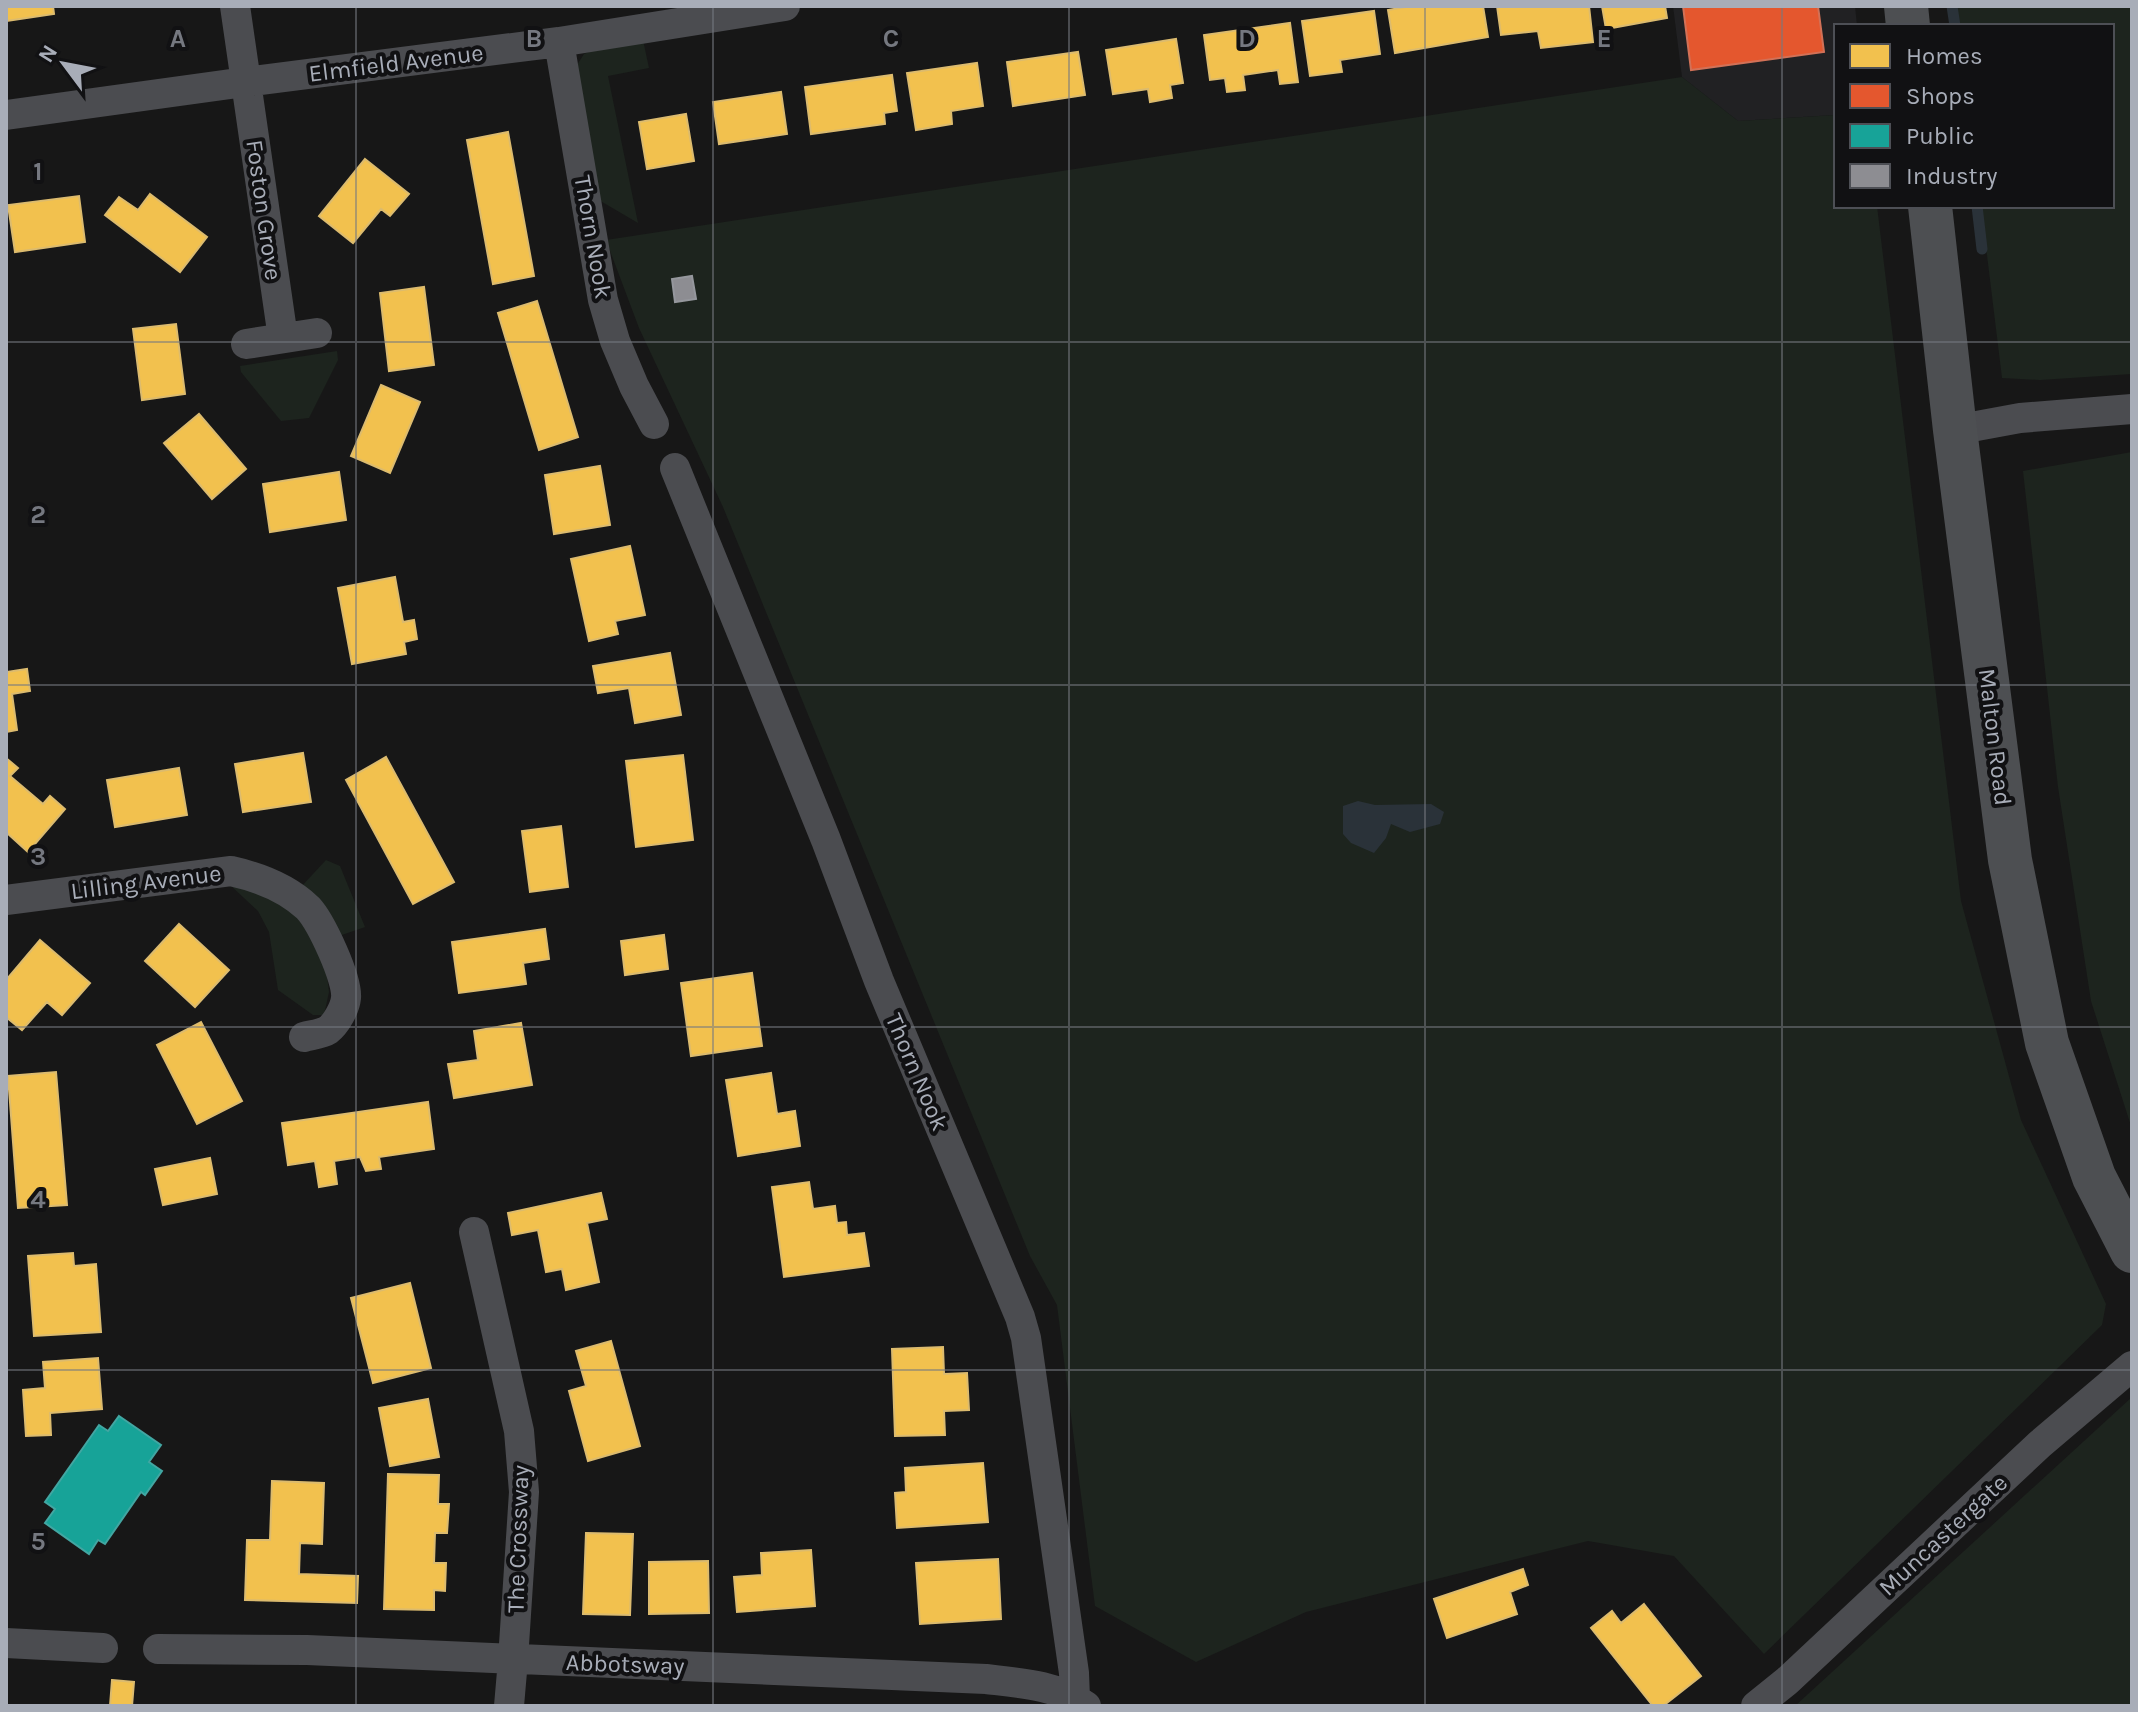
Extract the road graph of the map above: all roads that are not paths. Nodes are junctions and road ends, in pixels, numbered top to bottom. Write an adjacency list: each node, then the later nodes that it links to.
1 (235, 6): 4 (street, Foston Grove)
2 (785, 6): 3 (street, Elmfield Avenue)
3 (559, 42): 4 (street, Elmfield Avenue); 11 (street, Thorn Nook)
4 (245, 82): 5 (street, Elmfield Avenue); 8 (street, Foston Grove)
5 (6, 115)
6 (1930, 208): 12 (main road, Malton Road)
7 (317, 333): 8 (street)
8 (283, 338): 9 (street)
9 (246, 344)
10 (2132, 409): 12 (street)
11 (654, 424)
12 (1955, 430): 17 (main road, Malton Road)
13 (675, 468): 24 (street, Thorn Nook)
14 (6, 900): 15 (street, Lilling Avenue)
15 (304, 1037)
16 (474, 1232): 22 (street, The Crossway)
17 (2132, 1251)
18 (2132, 1366): 26 (street, Muncastergate)
19 (6, 1643): 20 (street)
20 (103, 1648)
21 (158, 1649): 22 (street, Abbotsway)
22 (513, 1660): 23 (street, Abbotsway); 25 (street, The Crossway)
23 (1032, 1695): 24 (street, Abbotsway)
24 (1080, 1702)
25 (509, 1706)
26 (1756, 1706)

